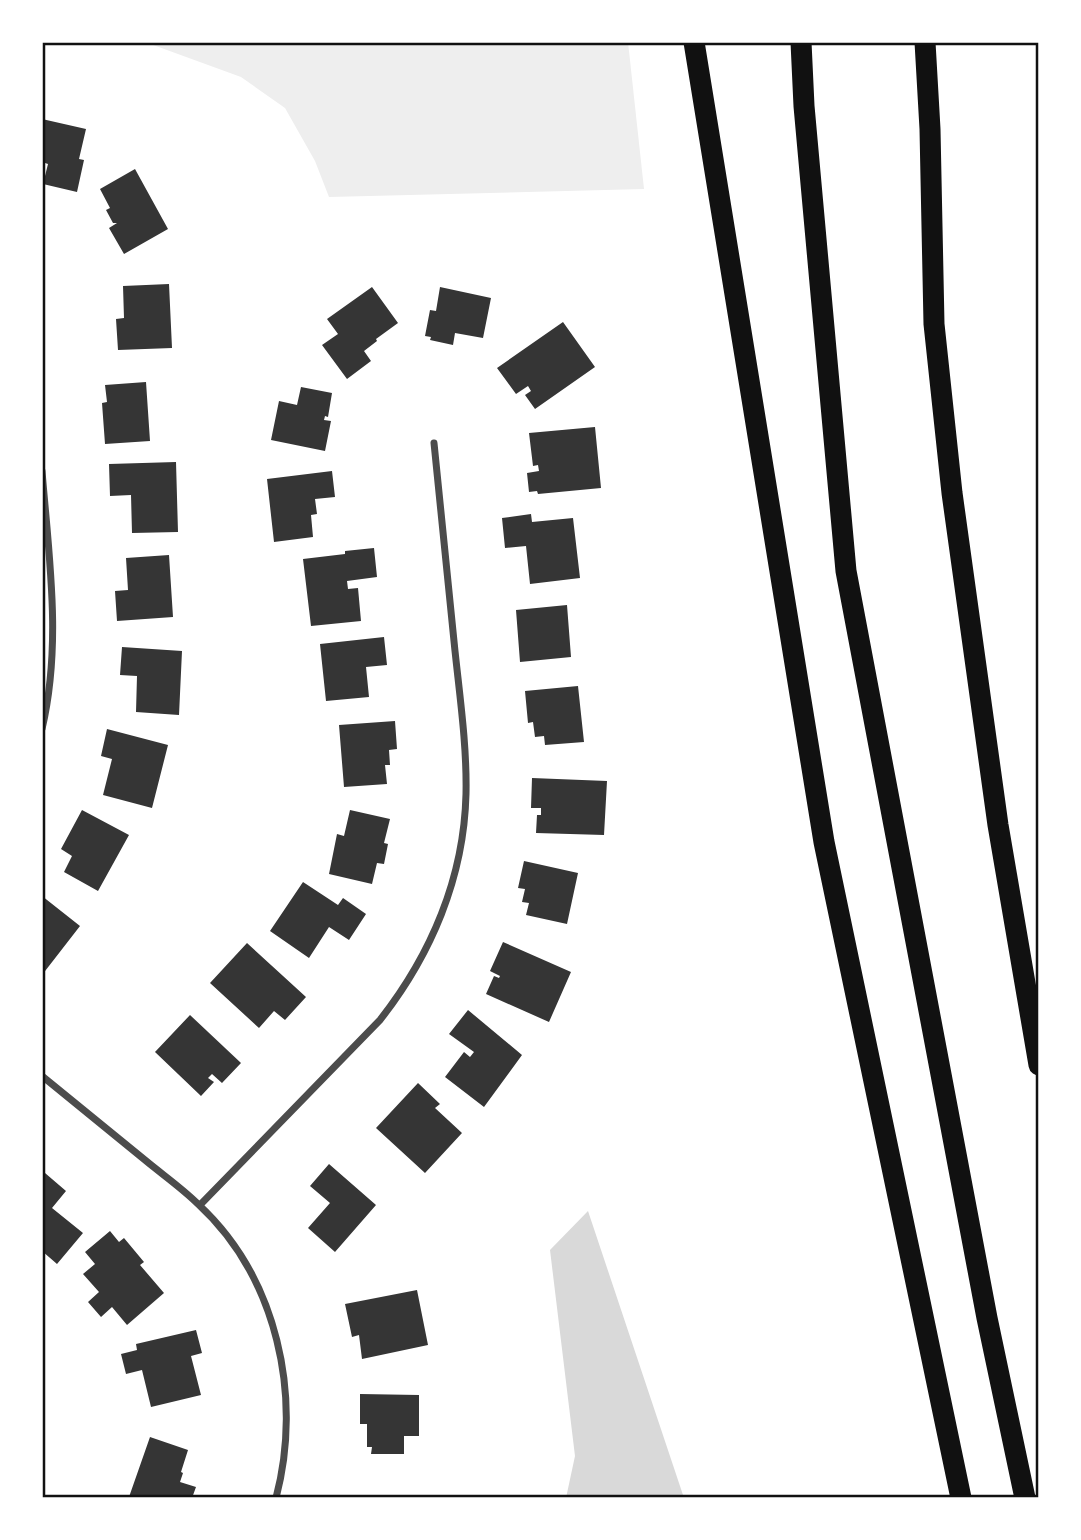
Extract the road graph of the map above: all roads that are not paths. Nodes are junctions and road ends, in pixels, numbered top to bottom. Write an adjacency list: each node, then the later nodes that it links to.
1 (694, 42): 11 (highway)
2 (801, 42): 12 (highway)
3 (925, 42): 7 (highway)
4 (433, 443): 9 (street)
5 (42, 471): 6 (street)
6 (42, 729)
7 (1039, 1065)
8 (42, 1076): 9 (street)
9 (200, 1205): 10 (street)
10 (276, 1498)
11 (961, 1498)
12 (1025, 1498)

